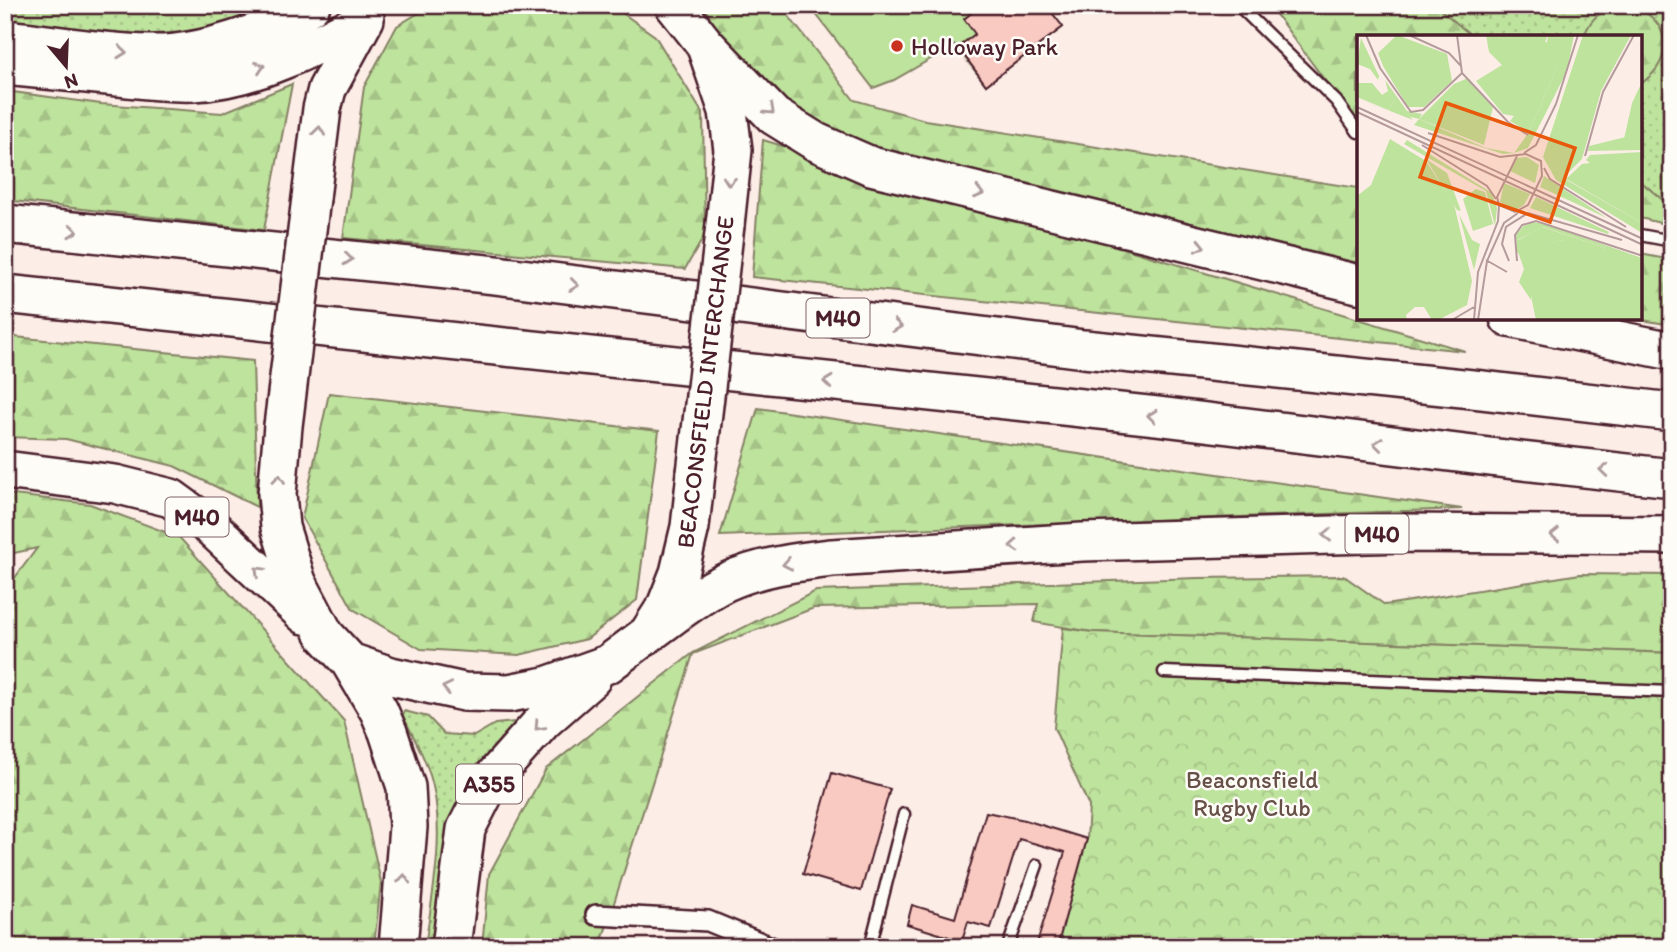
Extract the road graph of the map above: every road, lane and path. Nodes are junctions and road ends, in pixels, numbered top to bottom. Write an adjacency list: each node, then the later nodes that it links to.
1 (311, 5): 5 (highway, one-way to 1)
2 (674, 5): 6 (highway, BEACONSFIELD INTERCHANGE)
3 (1238, 5): 8 (lane)
4 (374, 12): 7 (highway, one-way to 4); 21 (highway, BEACONSFIELD INTERCHANGE, one-way to 4, bridge)
5 (5, 39)
6 (705, 44): 12 (highway, one-way to 12); 20 (highway, BEACONSFIELD INTERCHANGE, one-way to 20, bridge)
7 (5, 66)
8 (1357, 129)
9 (5, 224): 16 (highway, M40, one-way to 16)
10 (1642, 234): 11 (lane)
11 (1672, 241)
12 (1357, 284)
13 (5, 294): 18 (highway, one-way to 13)
14 (1519, 320): 15 (highway)
15 (1672, 351)
16 (1672, 412)
17 (5, 470): 21 (highway, M40, one-way to 17)
18 (1672, 478)
19 (1672, 536): 20 (highway, M40, one-way to 20)
20 (648, 634): 23 (highway, BEACONSFIELD INTERCHANGE)
21 (326, 635): 22 (highway, BEACONSFIELD INTERCHANGE)
22 (350, 662): 23 (highway, BEACONSFIELD INTERCHANGE, one-way to 22); 29 (highway, one-way to 22)
23 (608, 664): 30 (highway, A355, one-way to 30)
24 (1164, 672): 25 (lane)
25 (1672, 692)
26 (904, 814): 32 (lane)
27 (1037, 865): 33 (lane)
28 (596, 915): 31 (street)
29 (398, 947)
30 (451, 947)
31 (771, 947)
32 (870, 947)
33 (1008, 947)

